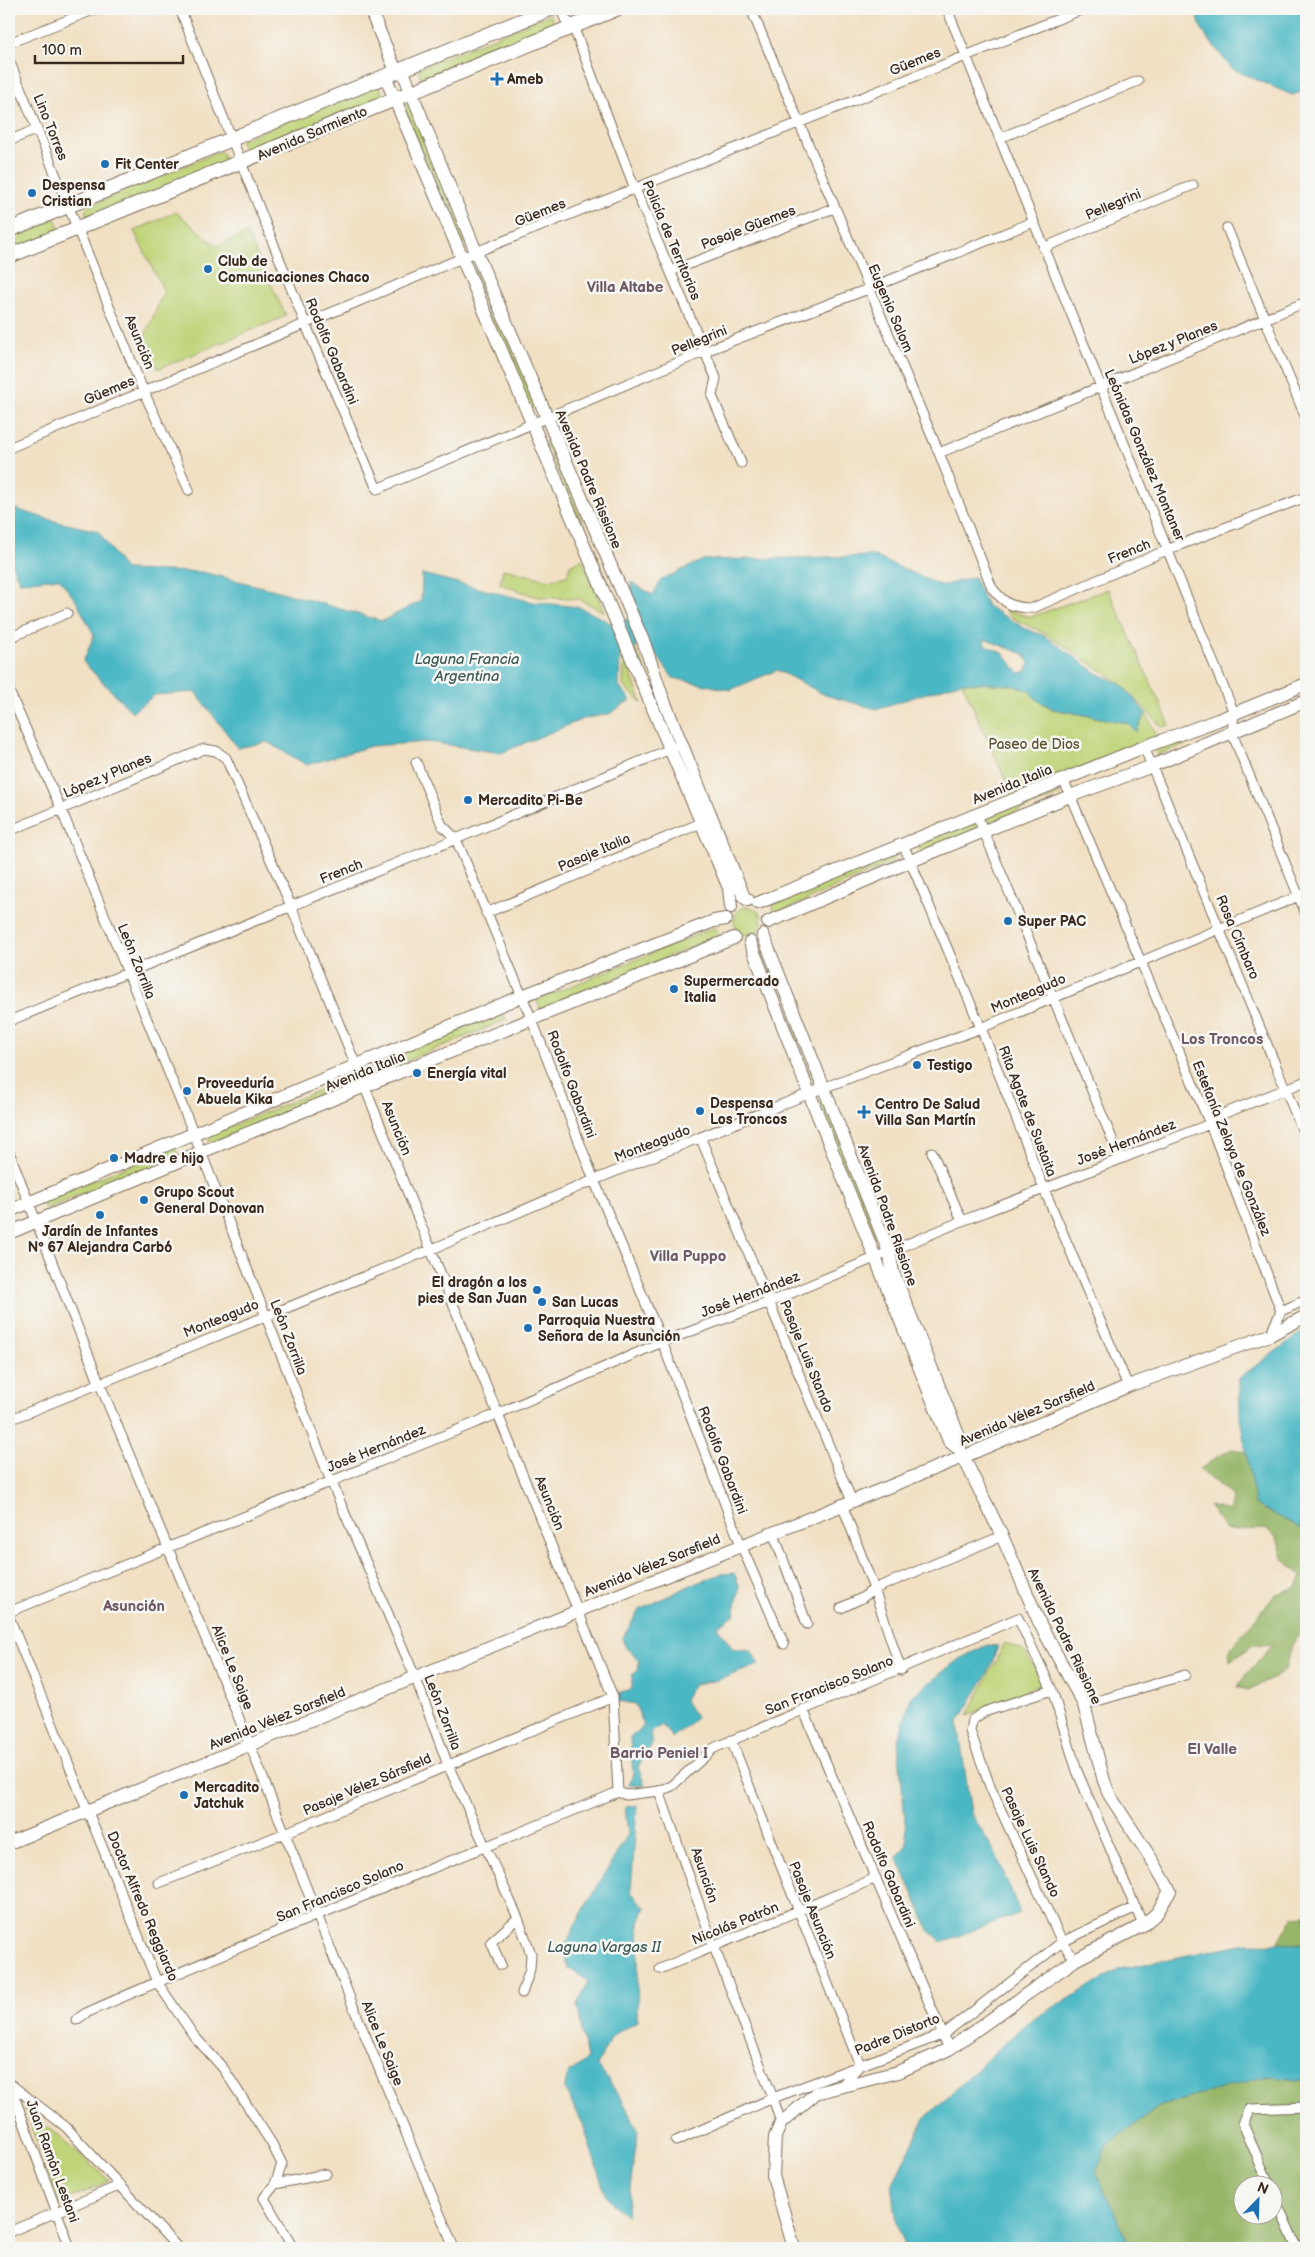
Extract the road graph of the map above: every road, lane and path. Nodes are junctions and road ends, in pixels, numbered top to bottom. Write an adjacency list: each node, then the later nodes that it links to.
1 (96, 9): 11 (street)
2 (180, 9): 20 (street, Rodolfo Gabardini)
3 (370, 9): 14 (main road)
4 (550, 9): 14 (main road, Avenida Sarmiento)
5 (561, 9): 10 (street, Policía de Territorios)
6 (616, 9): 10 (main road, Avenida Sarmiento)
7 (751, 9): 18 (street, Eugenio Salom)
8 (947, 9): 12 (street, Leónidas González Montaner)
9 (1083, 9): 12 (street, Güemes)
10 (573, 26): 16 (main road, Avenida Sarmiento); 25 (street, Policía de Territorios)
11 (9, 43)
12 (966, 55): 18 (street, Güemes); 21 (street, Leónidas González Montaner)
13 (9, 60): 19 (street, Lino Torres)
14 (394, 72): 16 (main road, Avenida Padre Rissione); 17 (main road); 20 (main road, Avenida Sarmiento)
15 (1138, 81): 21 (street)
16 (412, 92): 17 (main road, Avenida Sarmiento); 33 (main road, Avenida Padre Rissione)
17 (396, 98): 23 (main road, Avenida Sarmiento); 35 (main road)
18 (799, 123): 25 (street, Güemes); 27 (street, Eugenio Salom)
19 (37, 129): 22 (street); 26 (street, Lino Torres)
20 (232, 138): 23 (street, Rodolfo Gabardini); 26 (main road, Avenida Sarmiento)
21 (1000, 138): 28 (street, Leónidas González Montaner)
22 (9, 141)
23 (242, 162): 29 (main road, Avenida Sarmiento); 40 (street, Rodolfo Gabardini)
24 (1193, 185): 32 (street, Pellegrini)
25 (635, 189): 33 (street, Güemes); 36 (street, Policía de Territorios)
26 (68, 205): 29 (street, Asunción); 31 (main road, Avenida Sarmiento)
27 (834, 208): 36 (street, Pasaje Güemes); 37 (street, Eugenio Salom)
28 (1033, 222): 32 (street, Leónidas González Montaner); 37 (street, Pellegrini)
29 (76, 228): 34 (main road, Avenida Sarmiento); 43 (street, Asunción)
30 (1227, 228): 39 (street)
31 (9, 230)
32 (1043, 248): 42 (street, Leónidas González Montaner)
33 (476, 252): 35 (street, Güemes); 44 (main road, Avenida Padre Rissione)
34 (9, 256)
35 (462, 259): 40 (street, Güemes); 46 (main road)
36 (671, 272): 41 (street, Policía de Territorios)
37 (868, 289): 41 (street, Pellegrini); 48 (street, Eugenio Salom)
38 (1306, 302): 39 (street, López y Planes)
39 (1264, 319): 42 (street, López y Planes); 45 (street)
40 (305, 323): 43 (street, Güemes); 50 (street, Rodolfo Gabardini)
41 (704, 352): 44 (street, Pellegrini); 49 (street, Policía de Territorios)
42 (1101, 387): 48 (street, López y Planes); 53 (street, Leónidas González Montaner)
43 (144, 390): 47 (street, Güemes); 51 (street, Asunción)
44 (547, 418): 46 (street, Pellegrini); 62 (main road, Avenida Padre Rissione)
45 (1306, 418)
46 (532, 424): 50 (street, Pellegrini); 64 (main road)
47 (9, 448)
48 (938, 454): 54 (street, Eugenio Salom)
49 (741, 463)
50 (377, 489)
51 (189, 490)
52 (1306, 497): 53 (street, French)
53 (1169, 549): 54 (street, French); 60 (street, Leónidas González Montaner)
54 (1018, 608)
55 (67, 613): 56 (street)
56 (9, 638)
57 (1305, 689): 60 (main road, Avenida Italia)
58 (9, 691): 70 (street, León Zorrilla)
59 (1306, 702): 61 (main road)
60 (1234, 712): 61 (street, Leónidas González Montaner); 63 (main road, Avenida Italia)
61 (1232, 733): 67 (main road); 79 (street, Leónidas González Montaner)
62 (682, 744): 64 (street, French); 72 (main road, Avenida Padre Rissione)
63 (1144, 747): 67 (street, Rosa Címbaro); 68 (main road, Avenida Italia)
64 (669, 750): 73 (main road); 76 (street, French)
65 (216, 751): 70 (street, López y Planes); 81 (street, Asunción)
66 (416, 762): 76 (street, Rodolfo Gabardini)
67 (1151, 767): 69 (main road); 87 (street, Rosa Címbaro)
68 (1063, 780): 69 (street, Estefanía Zelaya de González); 71 (main road, Avenida Italia)
69 (1070, 796): 75 (main road); 91 (street, Estefanía Zelaya de González)
70 (61, 809): 74 (street, López y Planes); 92 (street, León Zorrilla)
71 (977, 814): 75 (street); 77 (main road, Avenida Italia)
72 (713, 818): 73 (street, Pasaje Italia); 80 (main road, Avenida Padre Rissione)
73 (701, 823): 82 (main road); 83 (street, Pasaje Italia)
74 (9, 831)
75 (984, 831): 78 (main road); 94 (street)
76 (456, 839): 81 (street, French); 83 (street, Rodolfo Gabardini)
77 (903, 844): 78 (street, Rita Agote de Sustaita); 80 (main road, Avenida Italia)
78 (910, 861): 86 (main road); 97 (street, Rita Agote de Sustaita)
79 (1303, 895): 84 (street, Leónidas González Montaner); 87 (street, Monteagudo)
80 (753, 902): 82 (main road); 86 (main road)
81 (291, 906): 92 (street, French); 98 (street, Asunción)
82 (731, 907): 85 (main road)
83 (486, 913): 93 (street, Rodolfo Gabardini)
84 (1306, 914)
85 (726, 919): 89 (main road); 93 (main road, Avenida Italia)
86 (768, 922): 88 (main road)
87 (1220, 929): 91 (street, Monteagudo); 102 (street, Rosa Címbaro)
88 (763, 935): 90 (main road); 101 (main road, Avenida Padre Rissione)
89 (734, 938): 90 (main road); 95 (main road, Avenida Italia)
90 (750, 942): 103 (main road, Avenida Padre Rissione)
91 (1139, 961): 94 (street, Monteagudo); 104 (street, Estefanía Zelaya de González)
92 (127, 973): 96 (street, French); 105 (street, León Zorrilla)
93 (522, 996): 95 (street, Rodolfo Gabardini); 98 (main road, Avenida Italia)
94 (1052, 997): 97 (street, Monteagudo); 111 (street)
95 (532, 1020): 100 (main road, Avenida Italia); 112 (street, Rodolfo Gabardini)
96 (9, 1021)
97 (981, 1028): 101 (street, Monteagudo); 113 (street, Rita Agote de Sustaita)
98 (355, 1066): 100 (street, Asunción); 105 (main road, Avenida Italia)
99 (1306, 1081): 102 (street, José Hernández)
100 (364, 1087): 109 (main road, Avenida Italia); 119 (street, Asunción)
101 (823, 1088): 103 (street, Monteagudo); 120 (main road, Avenida Padre Rissione)
102 (1286, 1088): 104 (street, José Hernández); 107 (street, Rosa Címbaro)
103 (809, 1094): 106 (street, Monteagudo); 121 (main road, Avenida Padre Rissione)
104 (1210, 1124): 111 (street, José Hernández); 124 (street, Estefanía Zelaya de González)
105 (193, 1132): 109 (street, León Zorrilla); 114 (main road, Avenida Italia)
106 (701, 1139): 112 (street, Monteagudo); 123 (street, Pasaje Luis Stando)
107 (1306, 1139)
108 (9, 1152): 114 (street, Alice Le Saige)
109 (201, 1152): 117 (main road, Avenida Italia); 125 (street, León Zorrilla)
110 (932, 1152): 116 (street)
111 (1120, 1158): 113 (street, José Hernández)
112 (594, 1180): 119 (street, Monteagudo); 128 (street, Rodolfo Gabardini)
113 (1044, 1189): 116 (street, José Hernández); 130 (street, Rita Agote de Sustaita)
114 (29, 1203): 115 (main road, Avenida Italia); 117 (street, Alice Le Saige)
115 (9, 1211)
116 (962, 1221): 120 (street, José Hernández)
117 (36, 1222): 118 (main road, Avenida Italia); 129 (street, Alice Le Saige)
118 (9, 1233)
119 (430, 1250): 125 (street, Monteagudo); 131 (street, Asunción)
120 (889, 1252): 121 (street, José Hernández); 133 (main road, Avenida Padre Rissione)
121 (875, 1258): 123 (street, José Hernández); 133 (main road, Avenida Padre Rissione)
122 (1306, 1300): 124 (street)
123 (770, 1302): 128 (street, José Hernández); 135 (street, Pasaje Luis Stando)
124 (1281, 1310): 127 (street)
125 (266, 1315): 129 (street, Monteagudo); 134 (street, León Zorrilla)
126 (1306, 1316): 127 (main road, Avenida Vélez Sarsfield)
127 (1270, 1335): 130 (main road, Avenida Vélez Sarsfield)
128 (662, 1342): 131 (street, José Hernández); 138 (street, Rodolfo Gabardini)
129 (99, 1382): 132 (street, Monteagudo); 139 (street, Alice Le Saige)
130 (1128, 1386): 133 (main road, Avenida Vélez Sarsfield)
131 (497, 1414): 134 (street, José Hernández); 142 (street, Asunción)
132 (9, 1420)
133 (961, 1454): 135 (main road, Avenida Vélez Sarsfield); 137 (main road, Avenida Padre Rissione)
134 (331, 1481): 139 (street, José Hernández); 151 (street, León Zorrilla)
135 (847, 1503): 136 (main road, Avenida Vélez Sarsfield); 140 (street, Pasaje Luis Stando)
136 (773, 1532): 138 (main road, Avenida Vélez Sarsfield); 145 (street)
137 (1002, 1536): 140 (street); 146 (main road, Avenida Padre Rissione)
138 (740, 1545): 142 (main road, Avenida Vélez Sarsfield); 148 (street, Rodolfo Gabardini)
139 (168, 1547): 143 (street, José Hernández); 157 (street, Alice Le Saige)
140 (874, 1589): 141 (street); 149 (street, Pasaje Luis Stando)
141 (841, 1608)
142 (578, 1610): 151 (main road, Avenida Vélez Sarsfield); 153 (street, Asunción)
143 (9, 1612)
144 (9, 1617): 161 (street, Doctor Alfredo Reggiardo)
145 (808, 1624)
146 (1040, 1624): 147 (street); 154 (main road, Avenida Padre Rissione)
147 (1024, 1631): 149 (street, San Francisco Solano); 152 (street)
148 (784, 1644)
149 (901, 1670): 155 (street, San Francisco Solano)
150 (1185, 1675): 154 (street)
151 (416, 1679): 157 (main road, Avenida Vélez Sarsfield); 158 (street, León Zorrilla)
152 (1052, 1690): 167 (street); 172 (street, Pasaje Luis Stando)
153 (613, 1697): 158 (street, Pasaje Vélez Sársfield); 160 (street, Asunción)
154 (1084, 1705): 171 (main road, Avenida Padre Rissione)
155 (803, 1709): 156 (street, San Francisco Solano); 165 (street, Rodolfo Gabardini)
156 (731, 1740): 159 (street, San Francisco Solano); 168 (street, Pasaje Asunción)
157 (250, 1745): 161 (main road, Avenida Vélez Sarsfield); 162 (street, Alice Le Saige)
158 (448, 1765): 162 (street, Pasaje Vélez Sársfield); 164 (street, León Zorrilla)
159 (659, 1791): 160 (street); 173 (street, Asunción)
160 (618, 1792): 164 (street, San Francisco Solano)
161 (88, 1811): 163 (main road, Avenida Vélez Sarsfield); 177 (street, Doctor Alfredo Reggiardo)
162 (285, 1833): 166 (street, Pasaje Vélez Sársfield); 169 (street, Alice Le Saige)
163 (9, 1843)
164 (485, 1847): 169 (street, San Francisco Solano); 170 (street, León Zorrilla)
165 (876, 1878): 168 (street, Nicolás Patrón); 180 (street, Rodolfo Gabardini)
166 (159, 1883)
167 (1136, 1907): 171 (street); 172 (street, Padre Distorto)
168 (798, 1912): 173 (street, Nicolás Patrón); 182 (street, Pasaje Asunción)
169 (318, 1916): 177 (street, San Francisco Solano); 199 (street, Alice Le Saige)
170 (518, 1918): 175 (street); 178 (street, León Zorrilla)
171 (1143, 1925): 174 (main road)
172 (1062, 1942): 174 (street, Pasaje Luis Stando); 180 (street, Padre Distorto)
173 (714, 1947): 176 (street, Nicolás Patrón); 185 (street, Asunción)
174 (1075, 1960): 181 (main road)
175 (501, 1965)
176 (660, 1969)
177 (157, 1982): 179 (street, San Francisco Solano); 191 (street, Doctor Alfredo Reggiardo)
178 (522, 1993)
179 (76, 2020)
180 (944, 2034): 181 (street, Rodolfo Gabardini); 182 (street, Padre Distorto)
181 (949, 2049): 184 (main road)
182 (860, 2065): 184 (street); 185 (street, Padre Distorto)
183 (9, 2084): 192 (street); 193 (street, Juan Ramón Lestani)
184 (842, 2085): 187 (main road)
185 (773, 2098): 187 (street, Asunción); 188 (street, Padre Distorto)
186 (1306, 2107): 190 (street)
187 (781, 2123): 200 (main road)
188 (676, 2141)
189 (326, 2174): 191 (street)
190 (1265, 2174)
191 (275, 2184): 198 (street, Doctor Alfredo Reggiardo)
192 (121, 2185): 193 (street); 197 (street)
193 (56, 2212): 195 (street); 196 (street, Juan Ramón Lestani)
194 (1282, 2214): 201 (street)
195 (9, 2232)
196 (70, 2248)
197 (178, 2248)
198 (293, 2248)
199 (454, 2248)
200 (794, 2248)
201 (1297, 2248)

